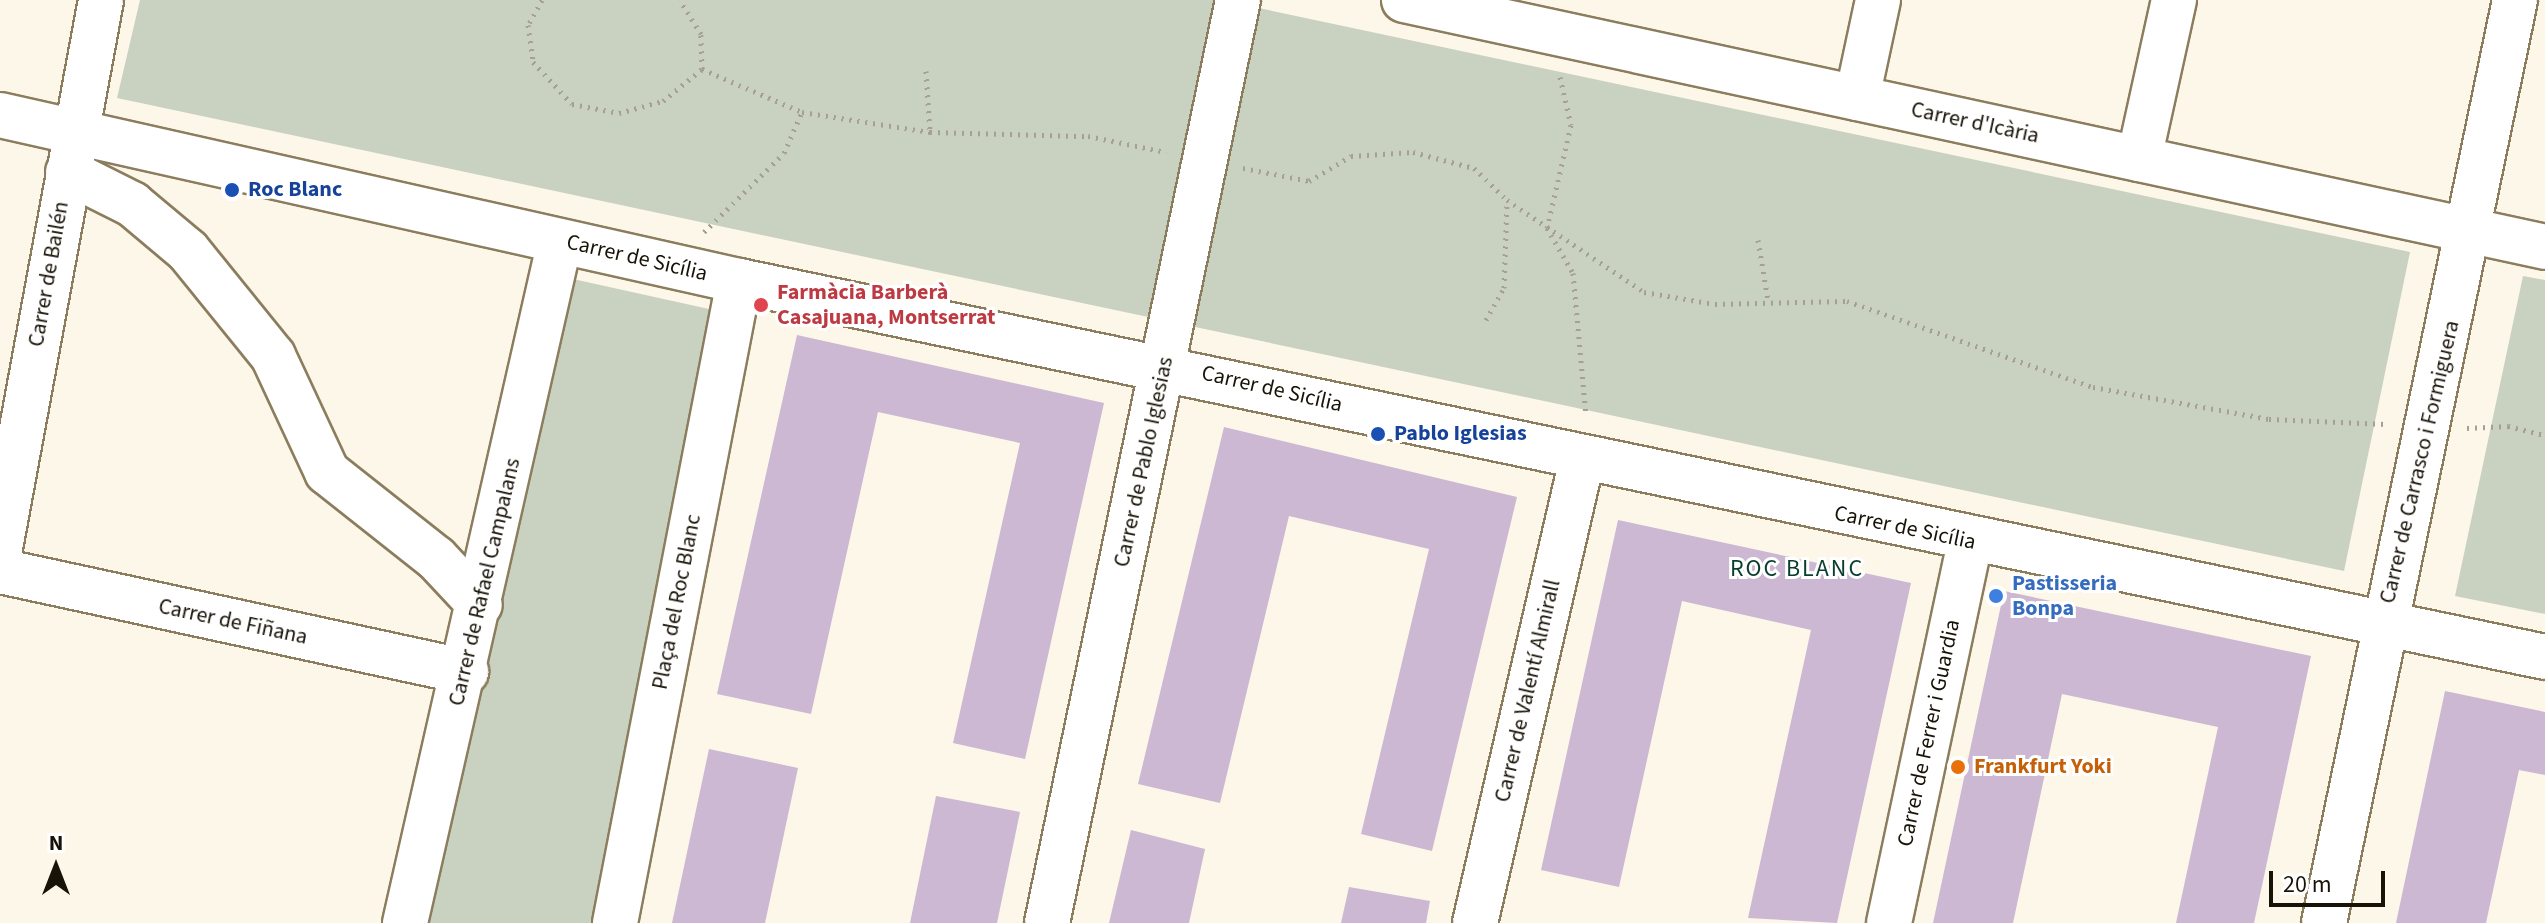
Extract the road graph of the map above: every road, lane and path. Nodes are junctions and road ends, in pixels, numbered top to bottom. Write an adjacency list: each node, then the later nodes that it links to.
1 (101, 0): 16 (street, Carrer de Bailén)
2 (542, 0): 10 (path)
3 (680, 0): 10 (path)
4 (1238, 0): 18 (street, Carrer de Pablo Iglesias)
5 (1404, 0): 9 (street, Carrer d'Icària)
6 (1878, 0): 12 (street)
7 (2174, 0): 17 (street)
8 (2515, 0): 21 (street, Carrer de Carrasco i Formiguera)
9 (1568, 16): 12 (street, Carrer d'Icària); 20 (path)
10 (702, 69): 13 (path)
11 (926, 71): 15 (path)
12 (1857, 98): 17 (street, Carrer d'Icària)
13 (802, 112): 15 (path); 25 (path)
14 (0, 115): 16 (street, Carrer de Sicília)
15 (930, 132): 18 (path)
16 (70, 152): 23 (street, Carrer de Sicília); 34 (street, Carrer de Bailén); 36 (street)
17 (2139, 159): 21 (street, Carrer d'Icària)
18 (1207, 161): 19 (path); 29 (street, Carrer de Pablo Iglesias)
19 (1507, 200): 20 (path); 28 (path)
20 (1547, 228): 27 (path); 32 (path)
21 (2471, 232): 24 (street, Carrer d'Icària); 30 (street, Carrer de Carrasco i Formiguera)
22 (1758, 240): 27 (path)
23 (560, 241): 25 (street, Carrer de Sicília); 36 (street, Carrer de Rafael Campalans)
24 (2545, 247)
25 (690, 270): 26 (street, Carrer de Sicília)
26 (739, 281): 29 (street, Carrer de Sicília); 41 (street, Plaça del Roc Blanc)
27 (1768, 300): 30 (path)
28 (1486, 320)
29 (1165, 365): 32 (street, Carrer de Sicília); 42 (street, Carrer de Pablo Iglesias)
30 (2428, 430): 31 (path); 37 (street, Carrer de Carrasco i Formiguera)
31 (2545, 435)
32 (1582, 460): 33 (street, Carrer de Sicília); 43 (street, Carrer de Valentí Almirall)
33 (1970, 542): 37 (street, Carrer de Sicília); 44 (street, Carrer de Ferrer i Guardia)
34 (0, 548)
35 (0, 571): 39 (street, Carrer de Fiñana)
36 (480, 605): 39 (street, Carrer de Rafael Campalans)
37 (2385, 623): 38 (street, Carrer de Sicília); 45 (street, Carrer de Carrasco i Formiguera)
38 (2545, 657)
39 (466, 672): 40 (street, Carrer de Rafael Campalans)
40 (405, 923)
41 (615, 923)
42 (1047, 923)
43 (1475, 923)
44 (1889, 923)
45 (2324, 923)

